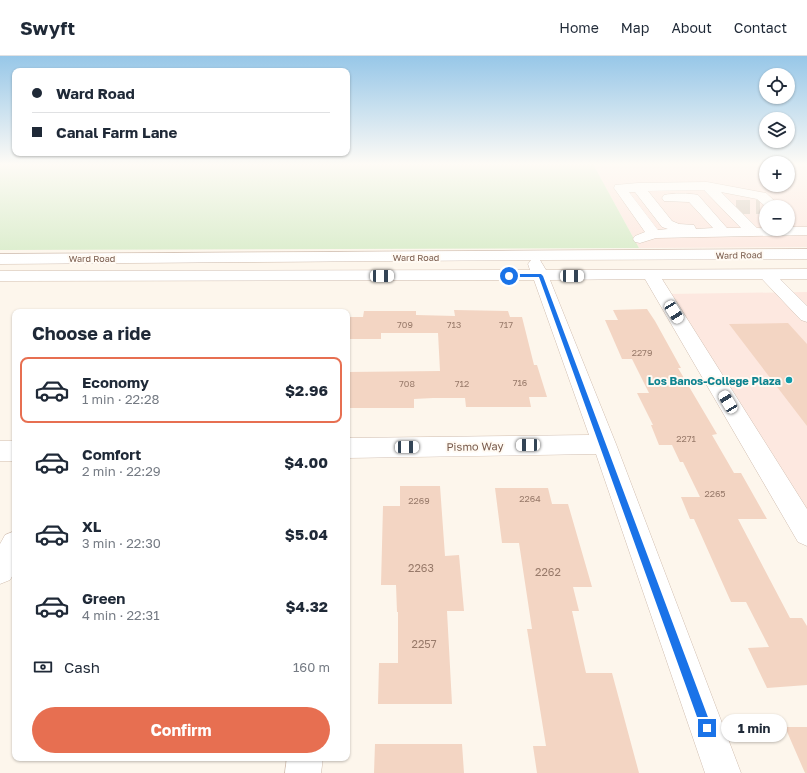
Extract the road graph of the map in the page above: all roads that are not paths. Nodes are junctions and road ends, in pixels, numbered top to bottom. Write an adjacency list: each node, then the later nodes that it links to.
1 (627, 197): 7 (street)
2 (720, 197): 4 (street)
3 (648, 199): 5 (street); 5 (street)
4 (742, 218): 5 (street); 6 (street); 7 (street)
5 (720, 228)
6 (797, 228): 8 (street)
7 (654, 234): 11 (street)
8 (807, 248)
9 (807, 254): 11 (street, Ward Road)
10 (0, 259): 12 (street, Ward Road)
11 (650, 265): 12 (street, Ward Road); 14 (street, Ward Road); 21 (street)
12 (537, 266): 15 (street, Ward Road); 17 (street)
13 (807, 274): 14 (street, Ward Road)
14 (767, 275): 16 (street)
15 (0, 276)
16 (805, 312)
17 (604, 444): 18 (street, Pismo Way); 26 (street)
18 (350, 448)
19 (0, 451): 20 (street)
20 (12, 451)
21 (807, 533)
22 (12, 549): 23 (street)
23 (0, 570)
24 (305, 761): 25 (street)
25 (303, 773)
26 (723, 773)

